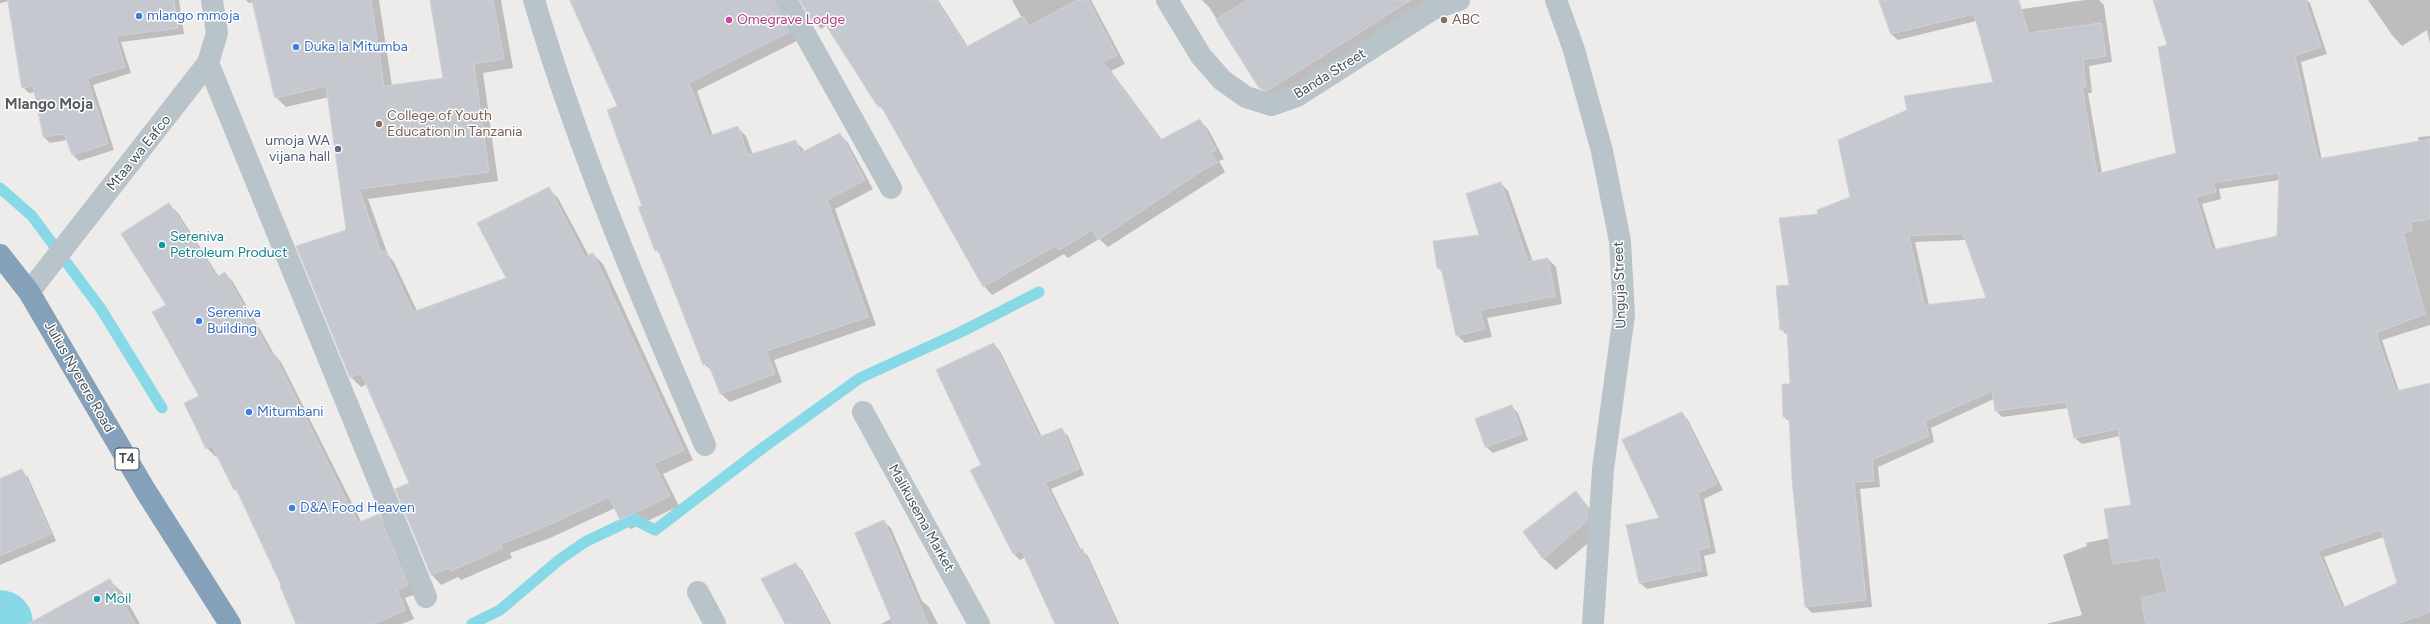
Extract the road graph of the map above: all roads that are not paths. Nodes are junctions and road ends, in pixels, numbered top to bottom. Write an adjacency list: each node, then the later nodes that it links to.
1 (212, 0): 7 (street, Mtaa wa Eafco)
2 (534, 0): 12 (street)
3 (786, 0): 8 (street)
4 (1168, 0): 5 (street, Banda Street)
5 (1459, 0)
6 (1556, 0): 18 (street, Unguja Street)
7 (208, 63): 10 (street, Mtaa wa Eafco); 14 (street)
8 (890, 188)
9 (0, 255): 10 (highway, Julius Nyerere Road / T4)
10 (29, 292): 15 (highway, Julius Nyerere Road / T4)
11 (862, 412): 17 (street, Malikusema Market)
12 (705, 445)
13 (698, 592): 16 (street)
14 (426, 597)
15 (230, 624)
16 (715, 624)
17 (980, 624)
18 (1593, 624)

